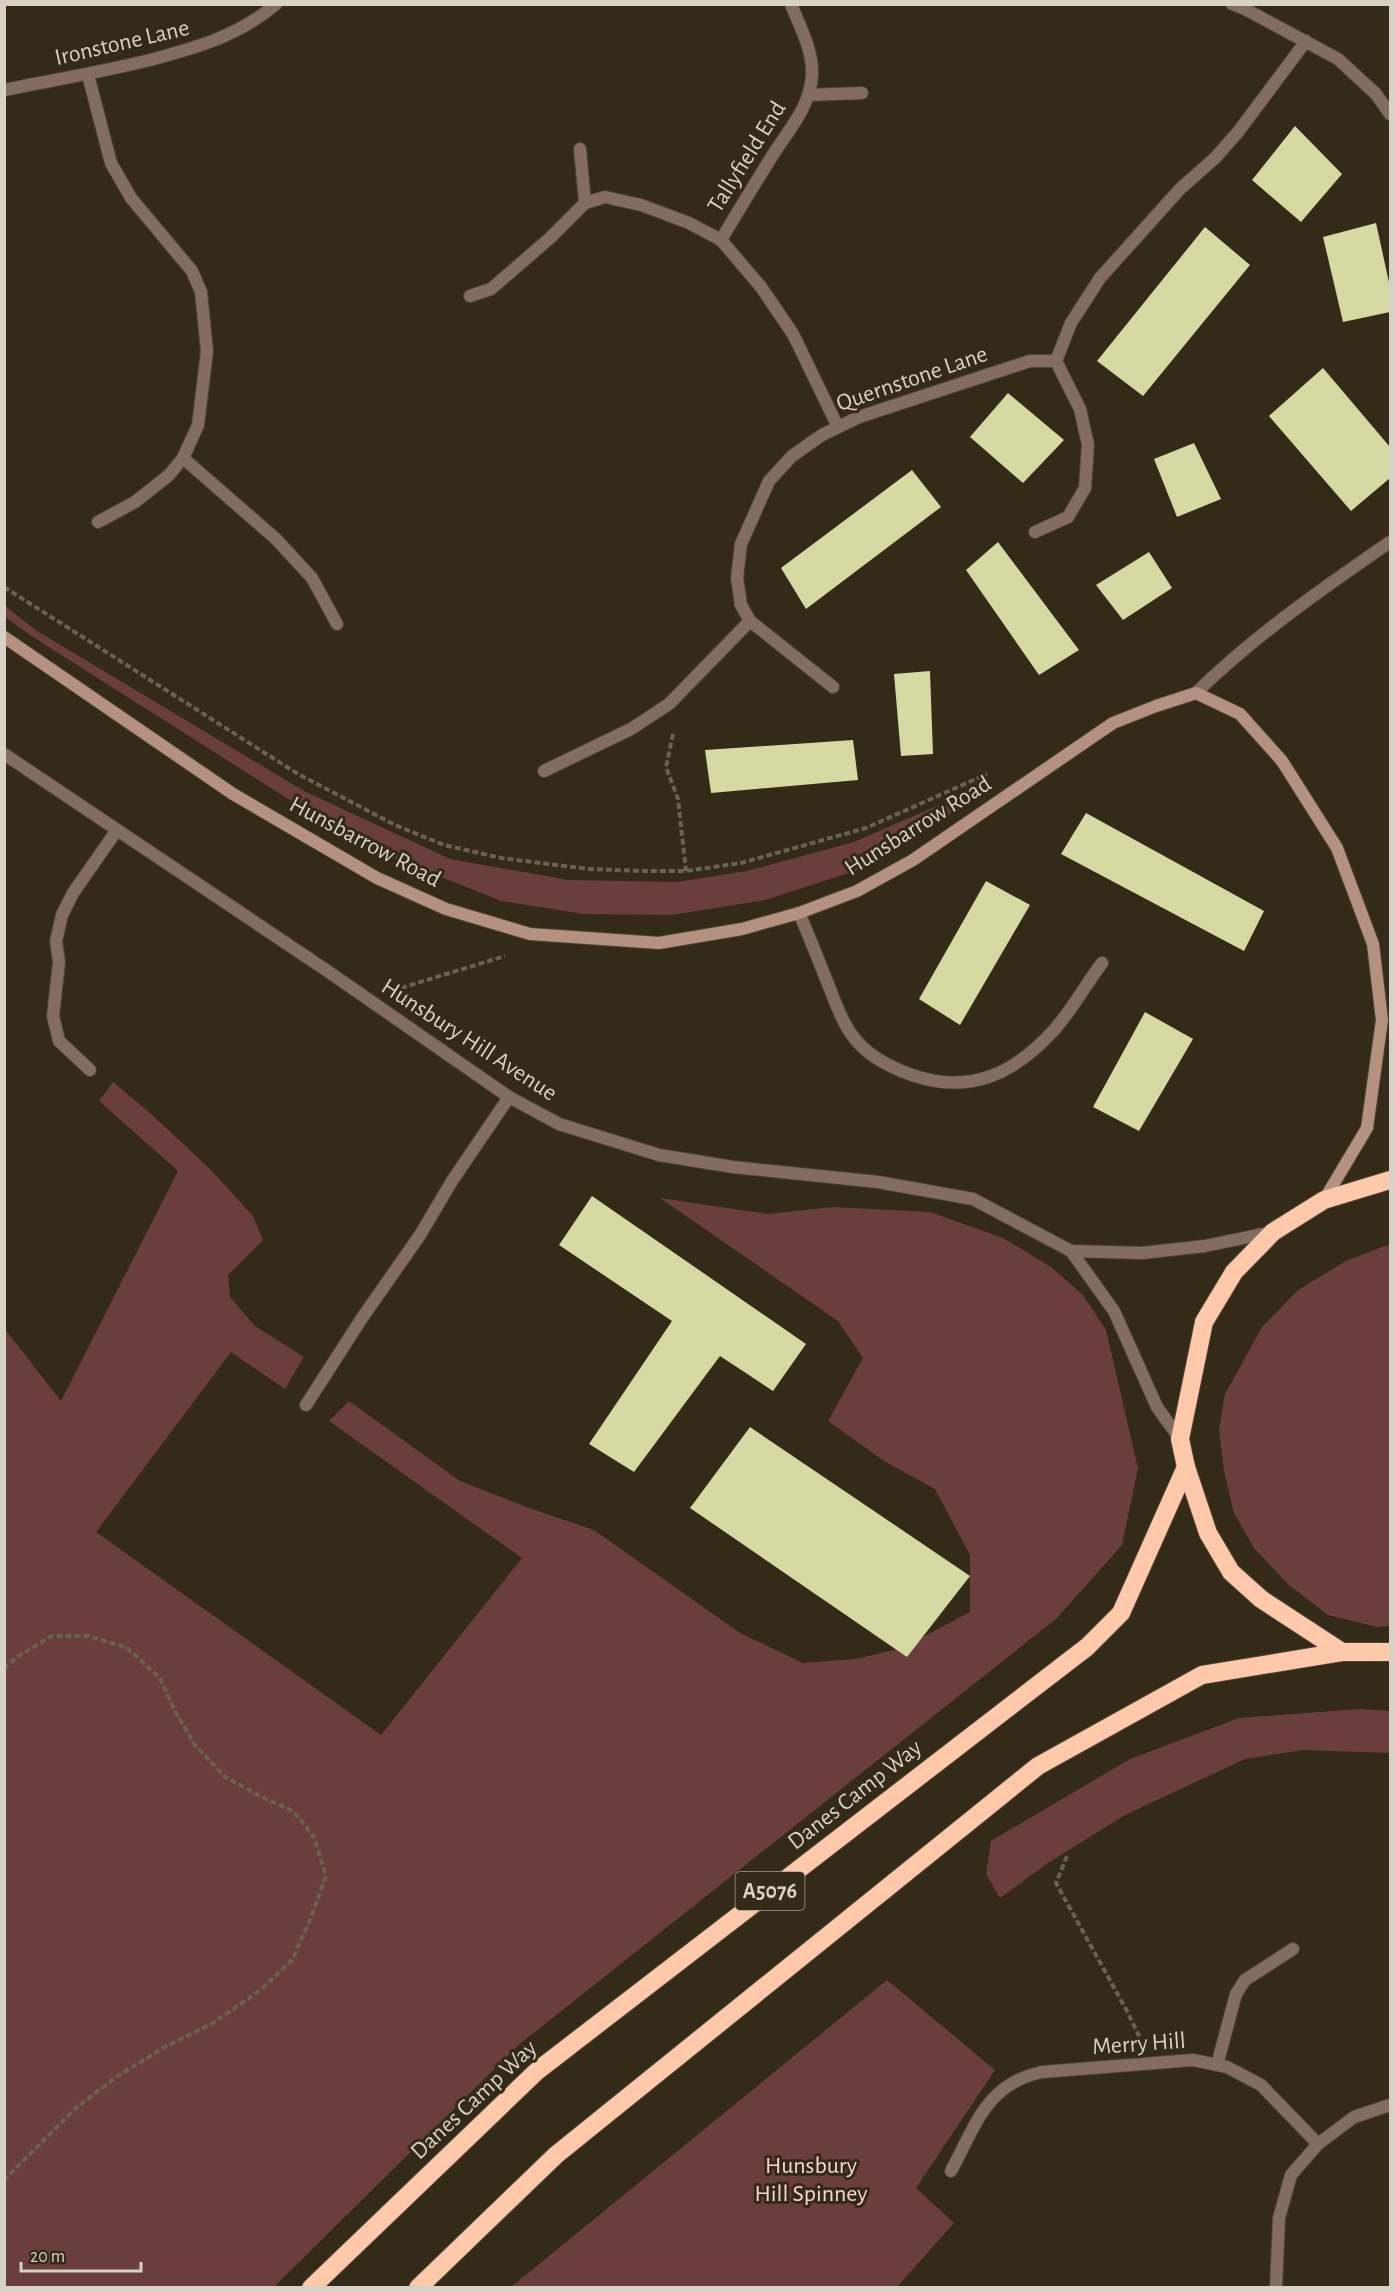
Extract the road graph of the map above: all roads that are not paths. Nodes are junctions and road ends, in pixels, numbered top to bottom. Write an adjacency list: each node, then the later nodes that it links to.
1 (276, 4): 5 (street, Ironstone Lane)
2 (791, 4): 8 (street, Tallyfield End)
3 (1232, 4): 4 (street)
4 (1306, 41): 9 (street); 14 (street)
5 (88, 75): 6 (street, Ironstone Lane); 16 (street)
6 (4, 90)
7 (862, 93): 8 (street, Tallyfield End)
8 (808, 95): 12 (street, Tallyfield End)
9 (1390, 114)
10 (580, 149): 11 (street)
11 (585, 203): 12 (street, Tallyfield End); 13 (street)
12 (721, 240): 15 (street, Tallyfield End)
13 (470, 296)
14 (1056, 361): 15 (street, Quernstone Lane); 18 (street)
15 (838, 427): 20 (street, Quernstone Lane)
16 (183, 458): 17 (street); 21 (street)
17 (98, 522)
18 (1035, 532)
19 (1390, 542): 24 (street, Hunsbarrow Road)
20 (750, 621): 23 (street, Quernstone Lane); 26 (street)
21 (337, 624)
22 (4, 637): 28 (street, Hunsbarrow Road)
23 (833, 687)
24 (1196, 693): 28 (street, Hunsbarrow Road); 30 (street)
25 (4, 754): 27 (street, Hunsbury Hill Avenue)
26 (544, 771)
27 (117, 830): 32 (street); 33 (street, Hunsbury Hill Avenue)
28 (799, 913): 29 (street)
29 (1102, 963)
30 (1382, 1020): 31 (street); 35 (street)
31 (1390, 1038)
32 (90, 1070)
33 (509, 1097): 37 (street, Hunsbury Hill Avenue); 38 (street)
34 (1390, 1180): 35 (highway)
35 (1324, 1200): 36 (highway)
36 (1273, 1232): 37 (street, Hunsbury Hill Avenue); 39 (highway)
37 (1071, 1251): 39 (street, Hunsbury Hill Avenue)
38 (306, 1405)
39 (1180, 1439): 40 (highway)
40 (1186, 1467): 41 (highway); 48 (highway, Danes Camp Way / A5076)
41 (1342, 1652): 42 (highway); 49 (highway, A5076)
42 (1390, 1652)
43 (1293, 1949): 44 (street)
44 (1217, 2065): 46 (street, Merry Hill); 47 (street, Merry Hill)
45 (1390, 2104): 46 (street)
46 (1318, 2144): 50 (street)
47 (951, 2170)
48 (311, 2288)
49 (418, 2288)
50 (1276, 2288)

